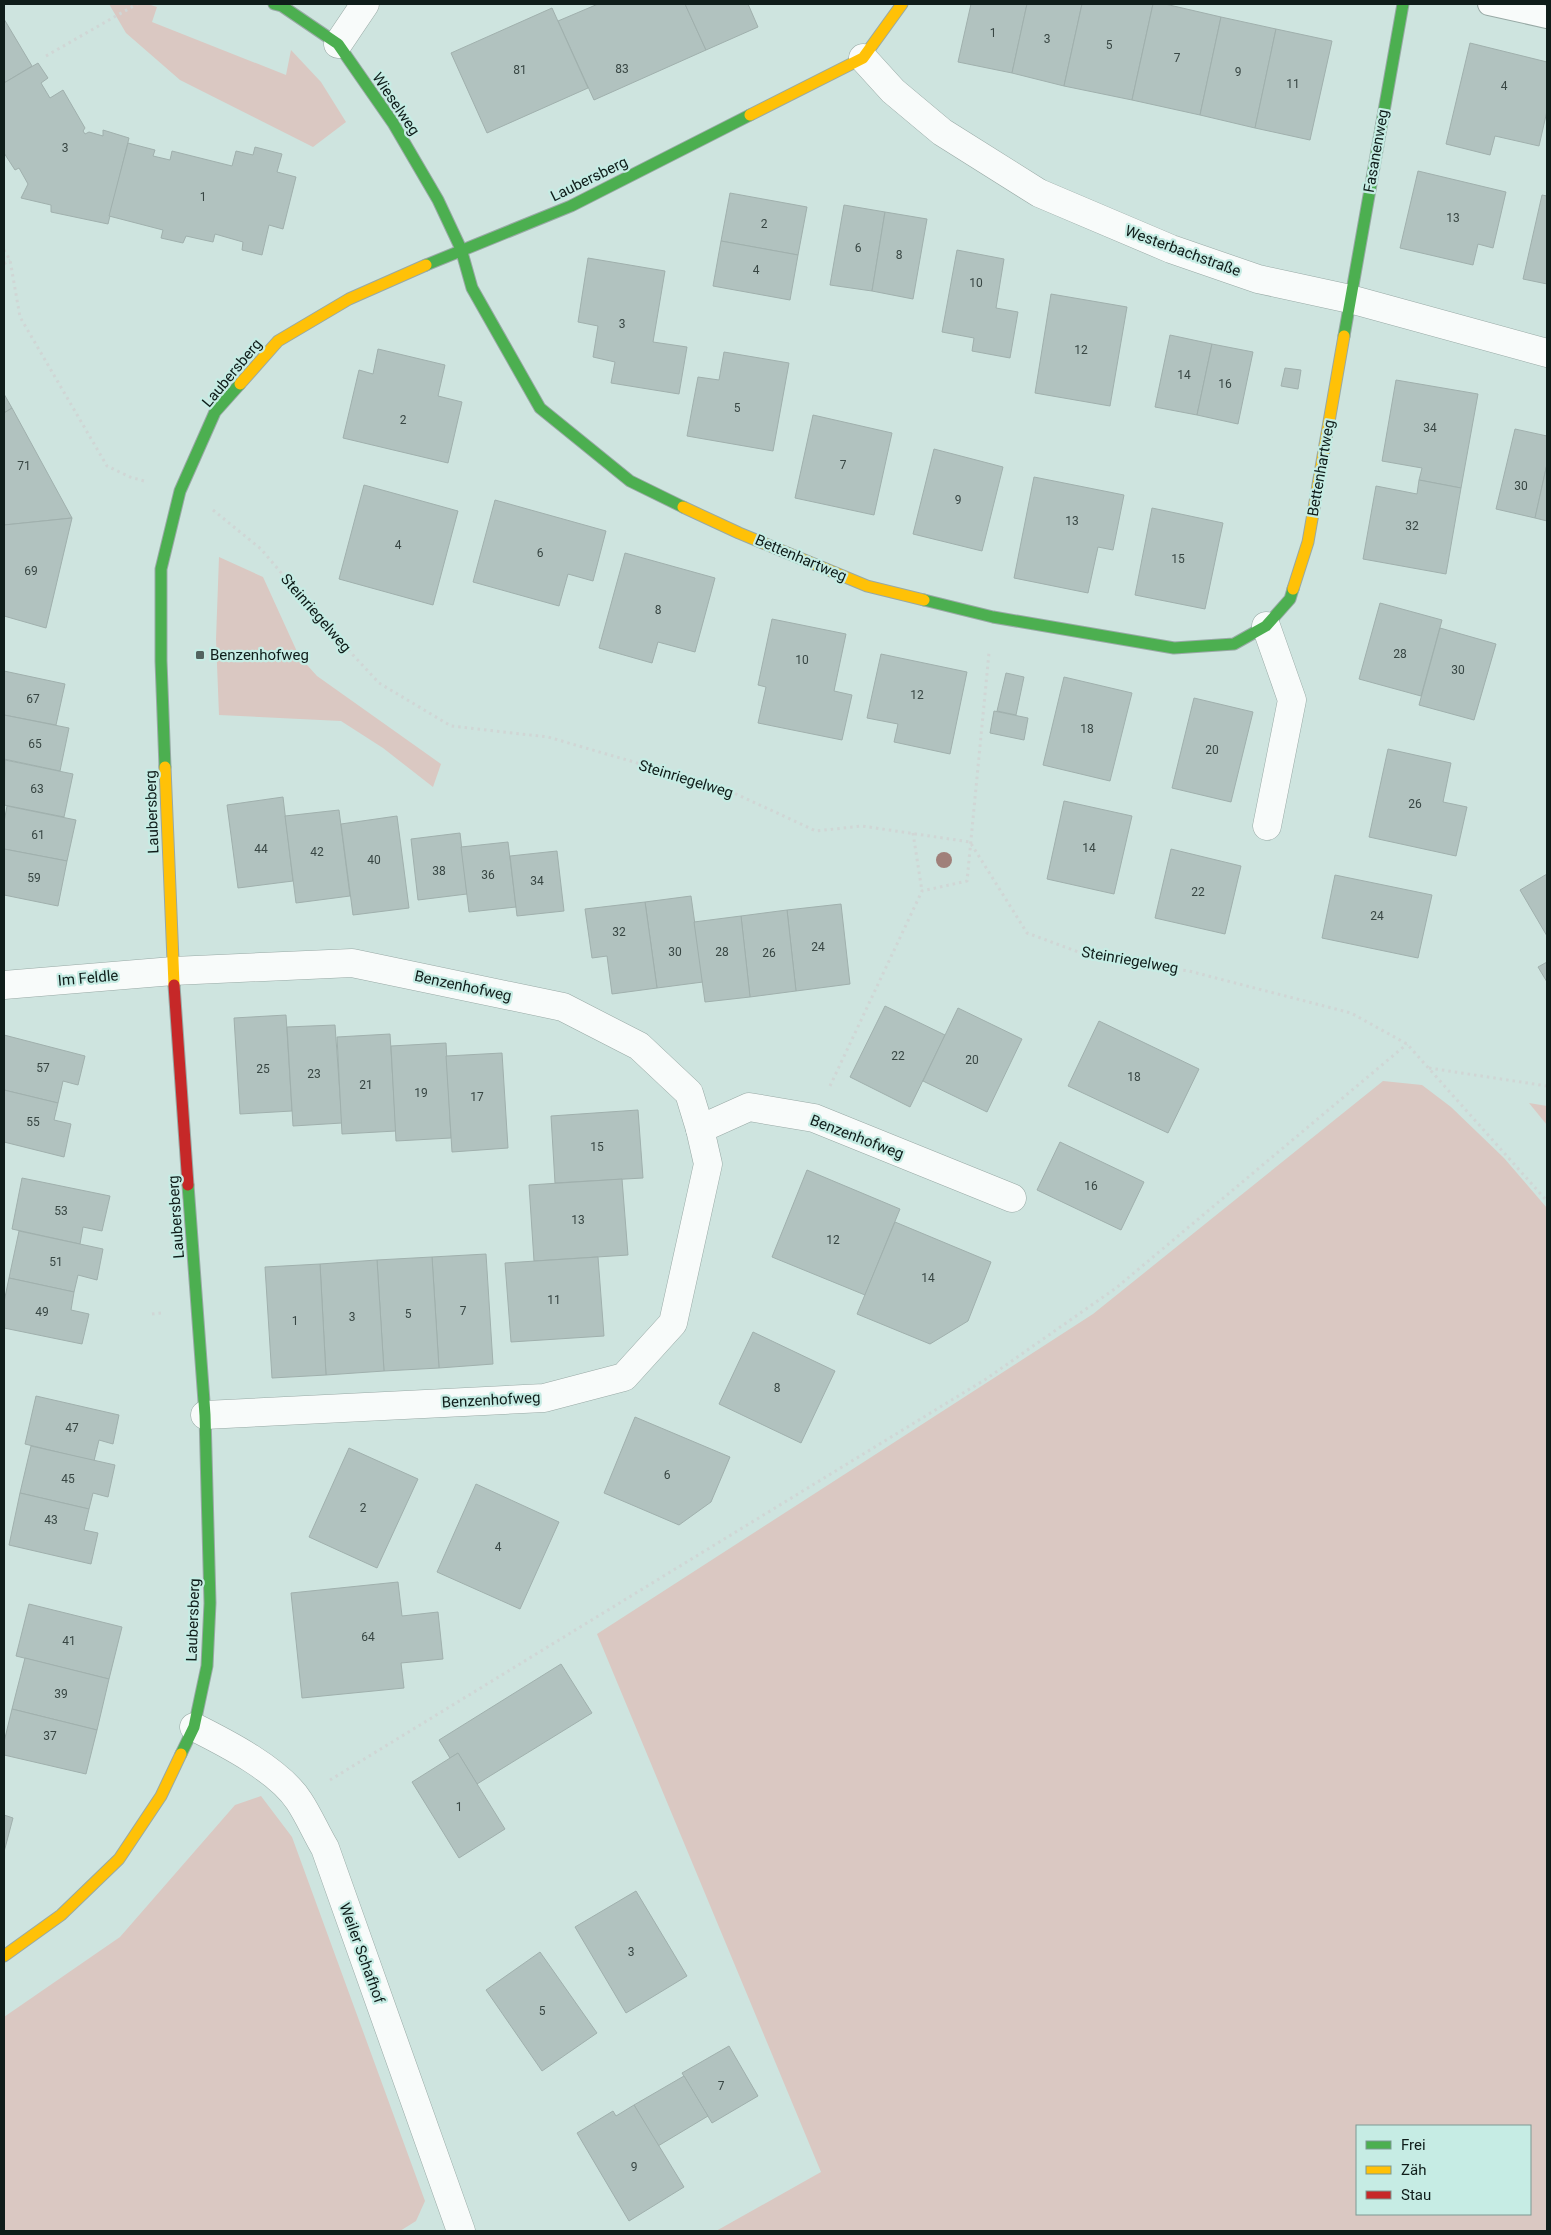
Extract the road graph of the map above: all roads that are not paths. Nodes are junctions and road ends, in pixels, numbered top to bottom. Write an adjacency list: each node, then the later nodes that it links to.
1 (274, 4): 7 (street, Wieselweg)
2 (364, 4): 7 (street)
3 (902, 4): 8 (street, Laubersberg)
4 (1403, 4): 10 (street, Fasanenweg)
5 (1488, 4): 6 (lane)
6 (1547, 17)
7 (338, 44): 9 (street, Wieselweg)
8 (863, 58): 9 (street, Laubersberg); 10 (street, Westerbachstraße)
9 (461, 249): 12 (street, Bettenhartweg); 14 (street, Laubersberg)
10 (1350, 299): 11 (street, Westerbachstraße); 12 (street, Bettenhartweg)
11 (1547, 353)
12 (1266, 626): 13 (street)
13 (1267, 826)
14 (172, 971): 15 (street, Im Feldle); 16 (street, Benzenhofweg); 18 (street, Laubersberg)
15 (4, 985)
16 (700, 1129): 17 (street, Benzenhofweg); 18 (street, Benzenhofweg)
17 (1012, 1198)
18 (205, 1415): 19 (street, Laubersberg)
19 (194, 1727): 20 (street, Laubersberg); 21 (street, Weiler Schafhof)
20 (4, 1956)
21 (461, 2231)

